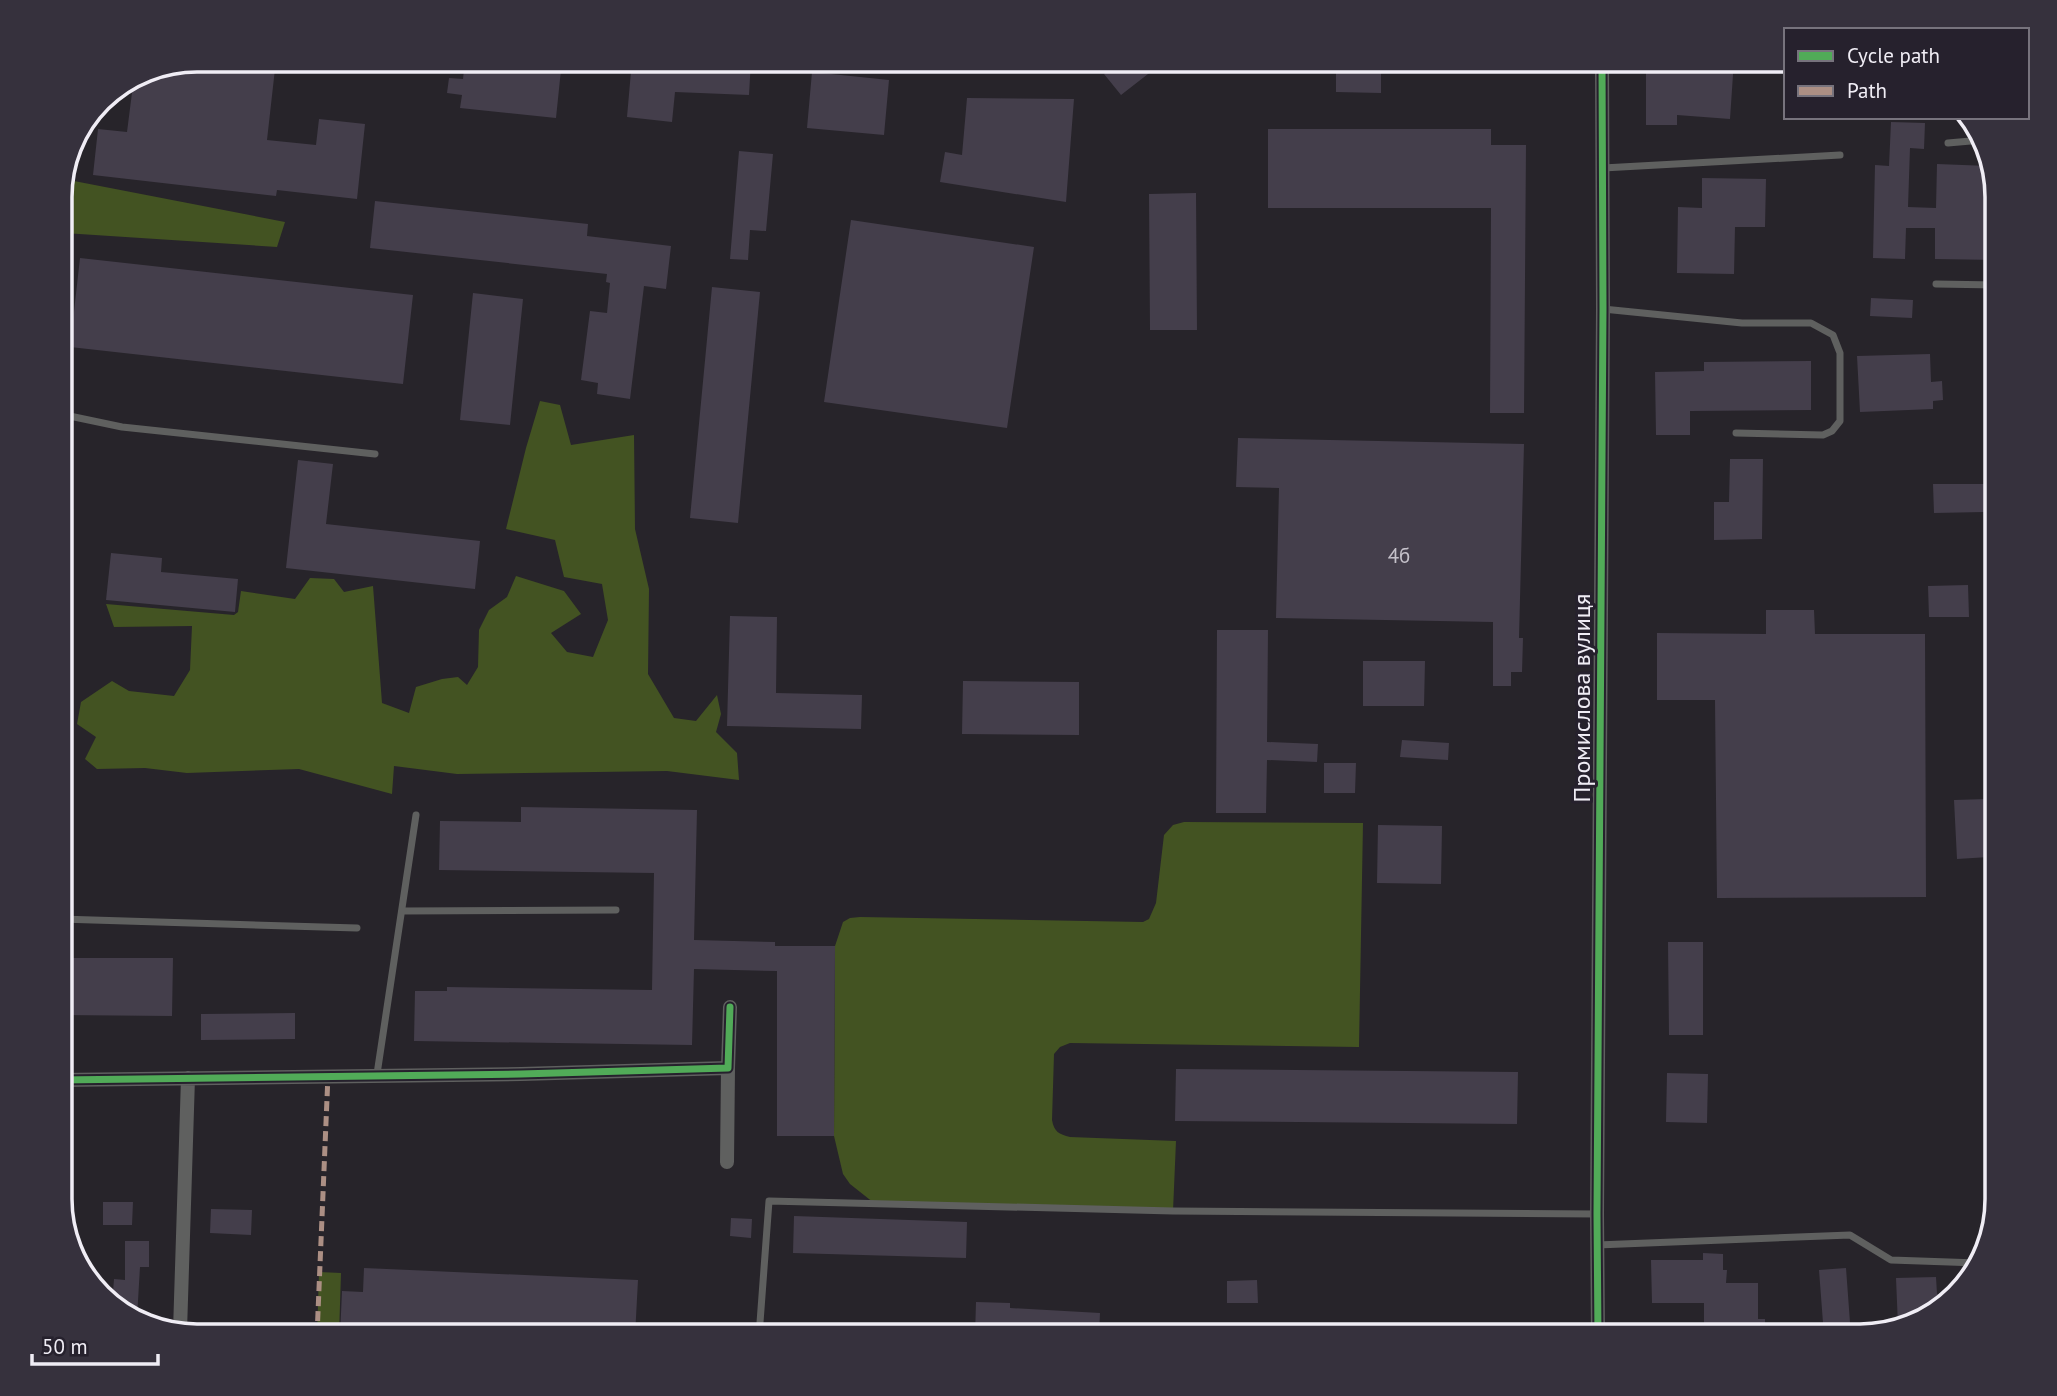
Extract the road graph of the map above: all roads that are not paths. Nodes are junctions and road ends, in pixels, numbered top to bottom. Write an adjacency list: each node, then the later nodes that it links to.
1 (1602, 72): 5 (street, Промислова вулиця)
2 (1972, 141): 3 (lane)
3 (1948, 143)
4 (1840, 155): 5 (lane)
5 (1602, 169): 8 (street, Промислова вулиця)
6 (1936, 284): 7 (lane)
7 (1985, 285)
8 (1603, 309): 10 (lane); 23 (street, Промислова вулиця)
9 (72, 416): 11 (lane)
10 (1736, 433)
11 (375, 454)
12 (416, 815): 14 (lane)
13 (615, 910): 14 (lane)
14 (402, 911): 19 (lane)
15 (72, 919): 16 (lane)
16 (357, 928)
17 (730, 1007): 18 (street)
18 (728, 1068): 19 (street); 22 (street)
19 (377, 1074): 20 (street)
20 (188, 1078): 21 (street); 26 (street)
21 (72, 1080)
22 (727, 1162)
23 (1597, 1214): 24 (street, Промислова вулиця); 27 (lane)
24 (1597, 1245): 25 (lane); 28 (street, Промислова вулиця)
25 (1968, 1263)
26 (180, 1323)
27 (761, 1324)
28 (1598, 1324)

